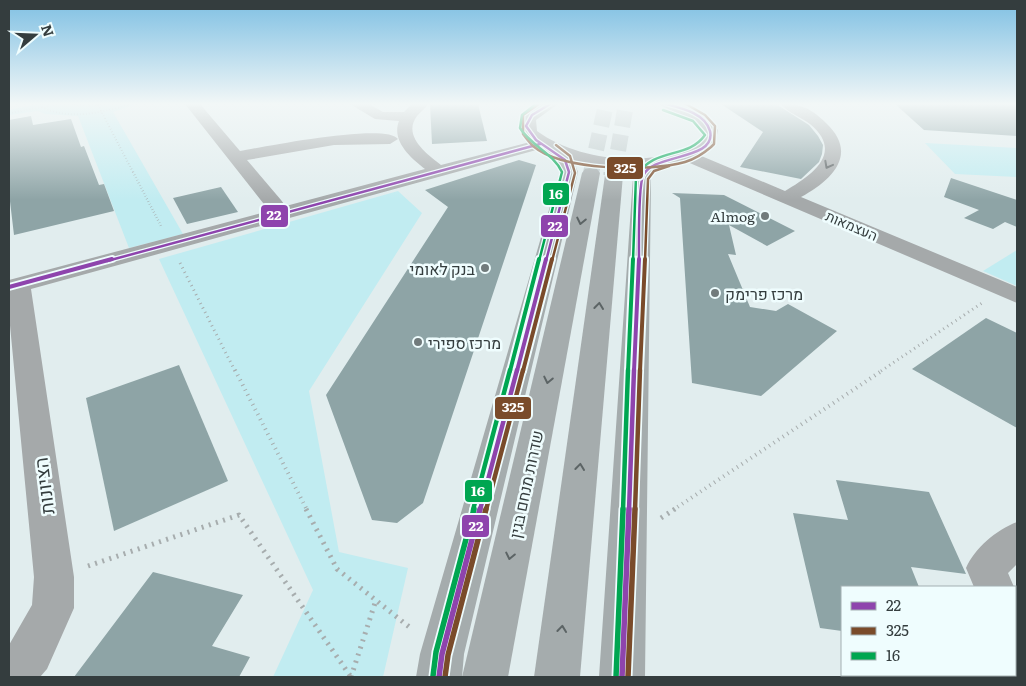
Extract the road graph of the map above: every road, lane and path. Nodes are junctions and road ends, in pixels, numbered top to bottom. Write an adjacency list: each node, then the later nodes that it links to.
1 (114, 136): 14 (path)
2 (219, 136): 9 (street)
3 (405, 136): 11 (street)
4 (530, 136): 8 (street)
5 (709, 136): 10 (street)
6 (830, 136): 12 (street, one-way to 12)
7 (390, 140): 9 (street)
8 (546, 147): 10 (street); 11 (street, הציונות); 22 (main road)
9 (236, 157): 13 (street)
10 (677, 158): 12 (street, העצמאות); 18 (main road)
11 (439, 172): 14 (street, הציונות)
12 (788, 197): 16 (street, העצמאות)
13 (274, 204)
14 (170, 244): 15 (street, הציונות); 21 (path)
15 (13, 286): 19 (street, הציונות)
16 (1010, 292): 18 (path)
17 (1017, 539): 20 (street)
18 (627, 541): 27 (main road)
19 (54, 577): 23 (street, הציונות); 24 (path)
20 (994, 586)
21 (376, 600): 22 (path); 24 (path)
22 (441, 666)
23 (12, 677)
24 (351, 677)
25 (485, 677): 26 (main road, שדרות מנחם בגין, one-way to 25)
26 (557, 677)
27 (622, 677)

